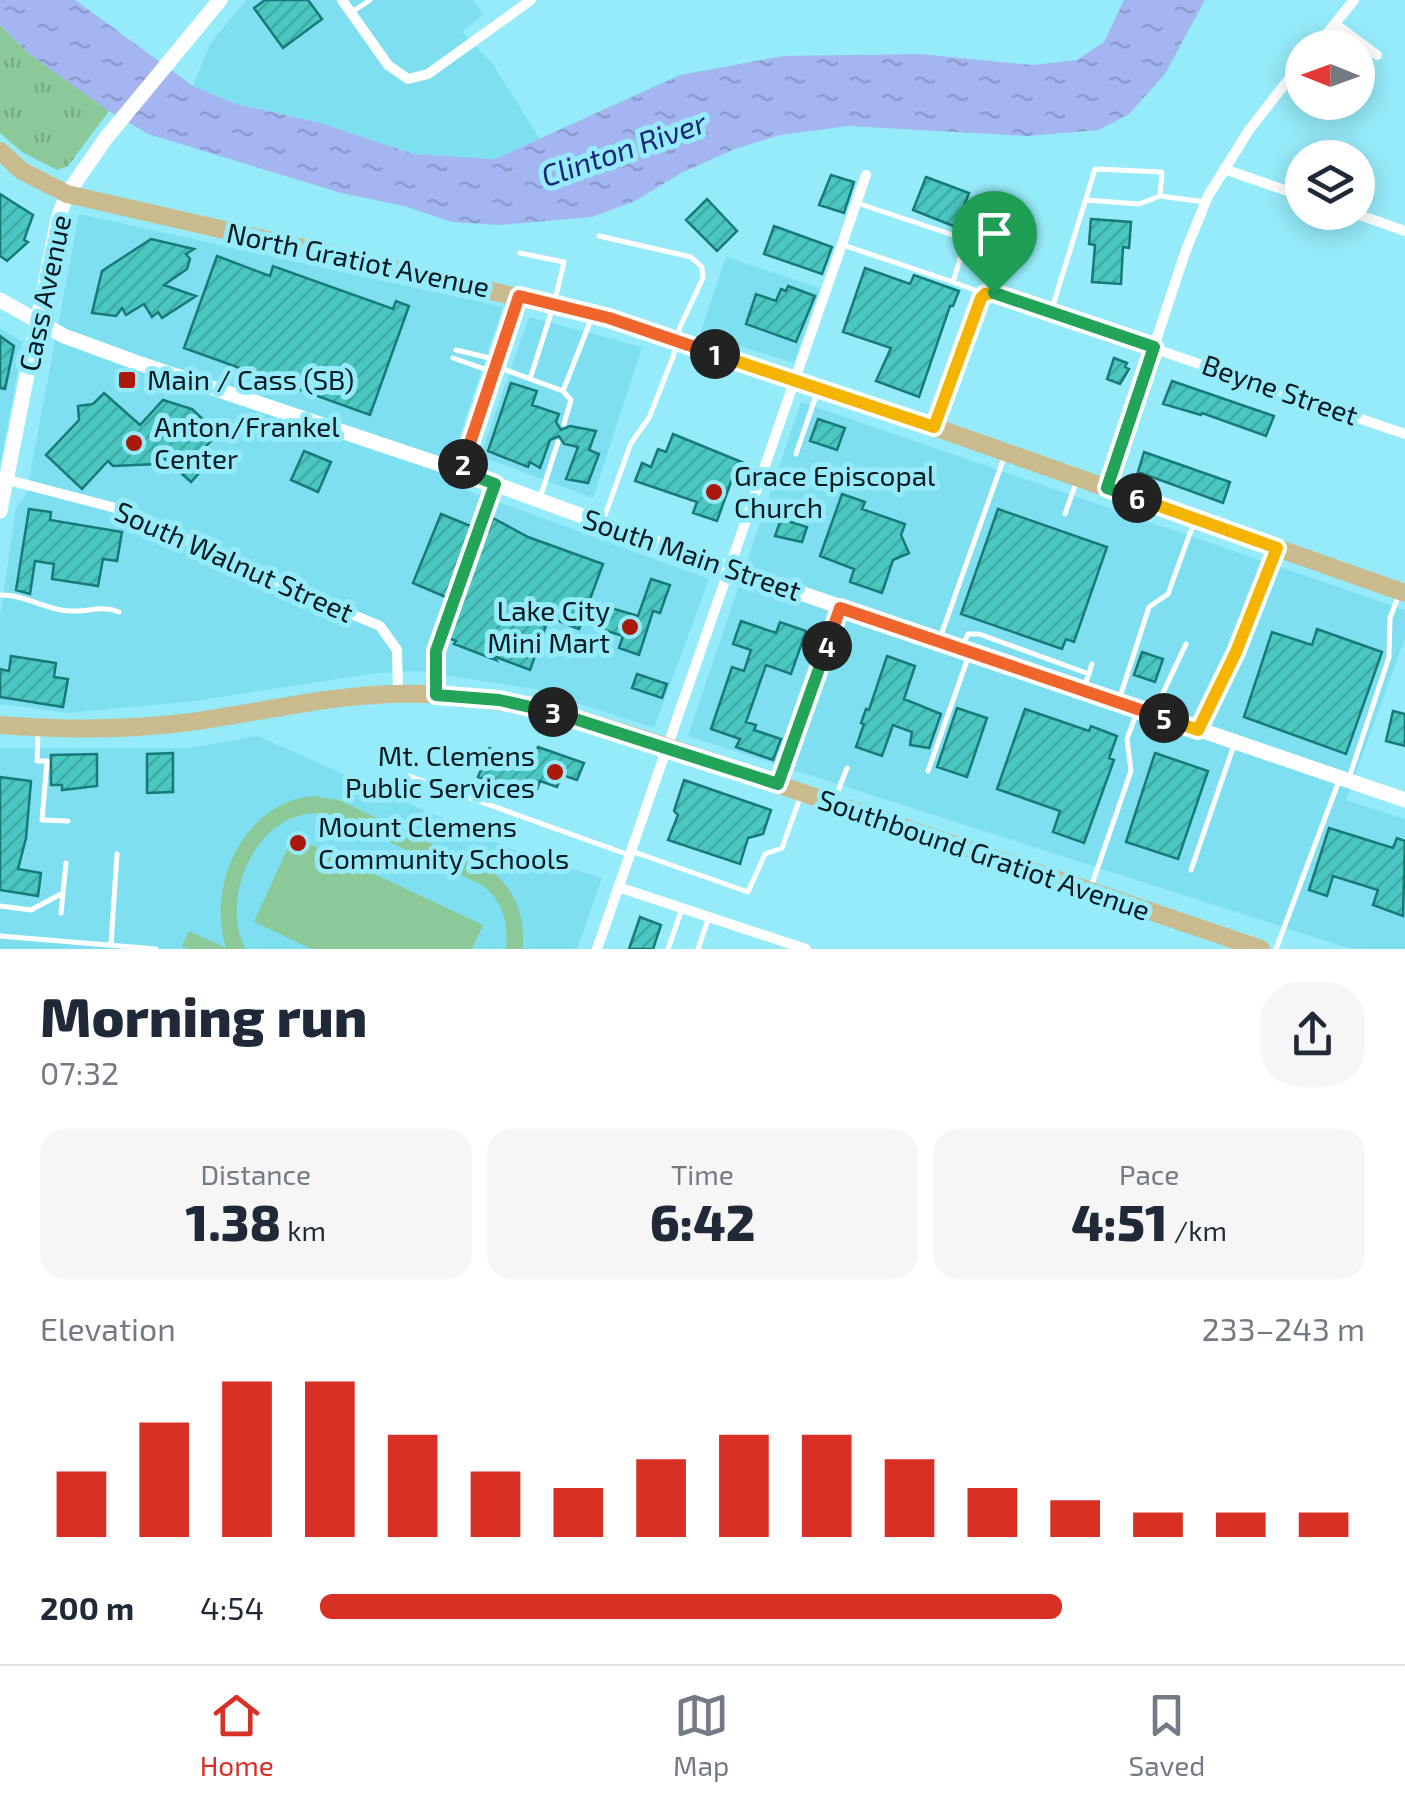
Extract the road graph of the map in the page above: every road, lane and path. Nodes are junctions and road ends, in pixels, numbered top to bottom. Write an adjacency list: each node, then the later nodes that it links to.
1 (220, 0): 15 (street)
2 (342, 0): 6 (street)
3 (370, 0): 6 (lane)
4 (532, 0): 6 (street)
5 (1354, 0): 7 (street)
6 (352, 12)
7 (1334, 24): 8 (street); 9 (street)
8 (1329, 30)
9 (1377, 55)
10 (1285, 83): 12 (street)
11 (0, 150): 15 (main road, North Gratiot Avenue)
12 (1224, 169): 14 (street); 18 (street)
13 (866, 176): 19 (street)
14 (1285, 190)
15 (66, 194): 27 (main road, North Gratiot Avenue); 32 (street, Cass Avenue)
16 (1160, 196): 17 (lane); 17 (lane); 18 (lane)
17 (1086, 200): 30 (lane)
18 (1205, 202): 34 (street)
19 (857, 203): 23 (street); 25 (lane)
20 (1375, 220): 21 (street)
21 (1405, 231)
22 (599, 236): 33 (lane)
23 (843, 245): 25 (lane); 39 (street)
24 (520, 253): 29 (lane)
25 (953, 282): 26 (lane)
26 (985, 294): 30 (street, Beyne Street); 43 (street)
27 (519, 296): 29 (main road, North Gratiot Avenue); 37 (street)
28 (0, 300): 32 (street, South Main Street)
29 (554, 304): 31 (main road, North Gratiot Avenue); 38 (lane)
30 (1051, 312): 34 (street, Beyne Street)
31 (593, 314): 33 (main road, North Gratiot Avenue); 41 (lane)
32 (38, 322): 48 (street, South Main Street); 50 (street, Cass Avenue)
33 (676, 341): 39 (main road, North Gratiot Avenue); 57 (lane)
34 (1154, 347): 44 (street, Beyne Street); 52 (street)
35 (456, 350): 37 (lane)
36 (453, 358): 37 (lane)
37 (495, 366): 38 (lane); 48 (street)
38 (530, 379): 41 (lane)
39 (795, 381): 40 (main road, North Gratiot Avenue); 59 (street)
40 (818, 389): 43 (main road, North Gratiot Avenue); 47 (lane)
41 (563, 391): 42 (lane)
42 (564, 424)
43 (934, 427): 46 (main road, North Gratiot Avenue)
44 (1405, 434)
45 (558, 442): 53 (lane)
46 (1006, 452): 49 (main road, North Gratiot Avenue); 64 (lane)
47 (796, 454)
48 (461, 471): 51 (street, South Main Street)
49 (1078, 478): 52 (main road, North Gratiot Avenue); 55 (lane)
50 (3, 479): 54 (street, Cass Avenue); 69 (street, South Walnut Street)
51 (495, 484): 53 (street, South Main Street); 70 (lane)
52 (1107, 488): 56 (main road, North Gratiot Avenue)
53 (539, 500): 57 (street, South Main Street)
54 (0, 511)
55 (1065, 514)
56 (1195, 519): 58 (main road, North Gratiot Avenue); 71 (lane)
57 (602, 524): 59 (street, South Main Street)
58 (1277, 548): 60 (main road, North Gratiot Avenue); 75 (lane)
59 (730, 570): 62 (street, South Main Street); 77 (street)
60 (1403, 592): 81 (lane)
61 (0, 596): 63 (lane)
62 (840, 608): 64 (street, South Main Street); 82 (lane)
63 (119, 612)
64 (939, 642): 66 (street, South Main Street)
65 (1186, 644): 72 (lane)
66 (966, 651): 68 (street, South Main Street); 79 (lane)
67 (1092, 664): 68 (lane)
68 (1086, 682): 71 (street, South Main Street)
69 (398, 693): 70 (main road, Southbound Gratiot Avenue); 74 (main road, Southbound Gratiot Avenue)
70 (436, 695): 77 (main road, Southbound Gratiot Avenue)
71 (1118, 702): 72 (street, South Main Street)
72 (1146, 712): 75 (street, South Main Street); 92 (lane)
73 (0, 725): 74 (main road, Southbound Gratiot Avenue)
74 (38, 728): 86 (lane)
75 (1198, 730): 76 (street, South Main Street)
76 (1235, 742): 81 (street, South Main Street); 90 (lane)
77 (668, 747): 82 (main road, Southbound Gratiot Avenue); 87 (street)
78 (847, 768): 85 (lane)
79 (928, 771)
80 (409, 776): 87 (lane)
81 (1344, 780): 84 (street, South Main Street); 106 (lane)
82 (778, 784): 83 (main road, Southbound Gratiot Avenue)
83 (802, 793): 85 (main road, Southbound Gratiot Avenue); 87 (lane)
84 (1405, 800)
85 (833, 804): 92 (main road, Southbound Gratiot Avenue)
86 (68, 821)
87 (630, 853): 91 (street)
88 (117, 854): 99 (lane)
89 (66, 863): 93 (lane)
90 (1191, 870)
91 (618, 887): 95 (street); 101 (street)
92 (1090, 891): 105 (main road, Southbound Gratiot Avenue)
93 (63, 893): 94 (lane); 96 (lane)
94 (0, 906)
95 (682, 908): 97 (street); 102 (lane)
96 (61, 914)
97 (708, 917): 103 (lane); 104 (street)
98 (0, 936): 99 (lane)
99 (111, 944): 100 (lane)
100 (156, 949)
101 (597, 949)
102 (668, 949)
103 (698, 949)
104 (806, 949)
105 (1261, 949)
106 (1276, 949)

